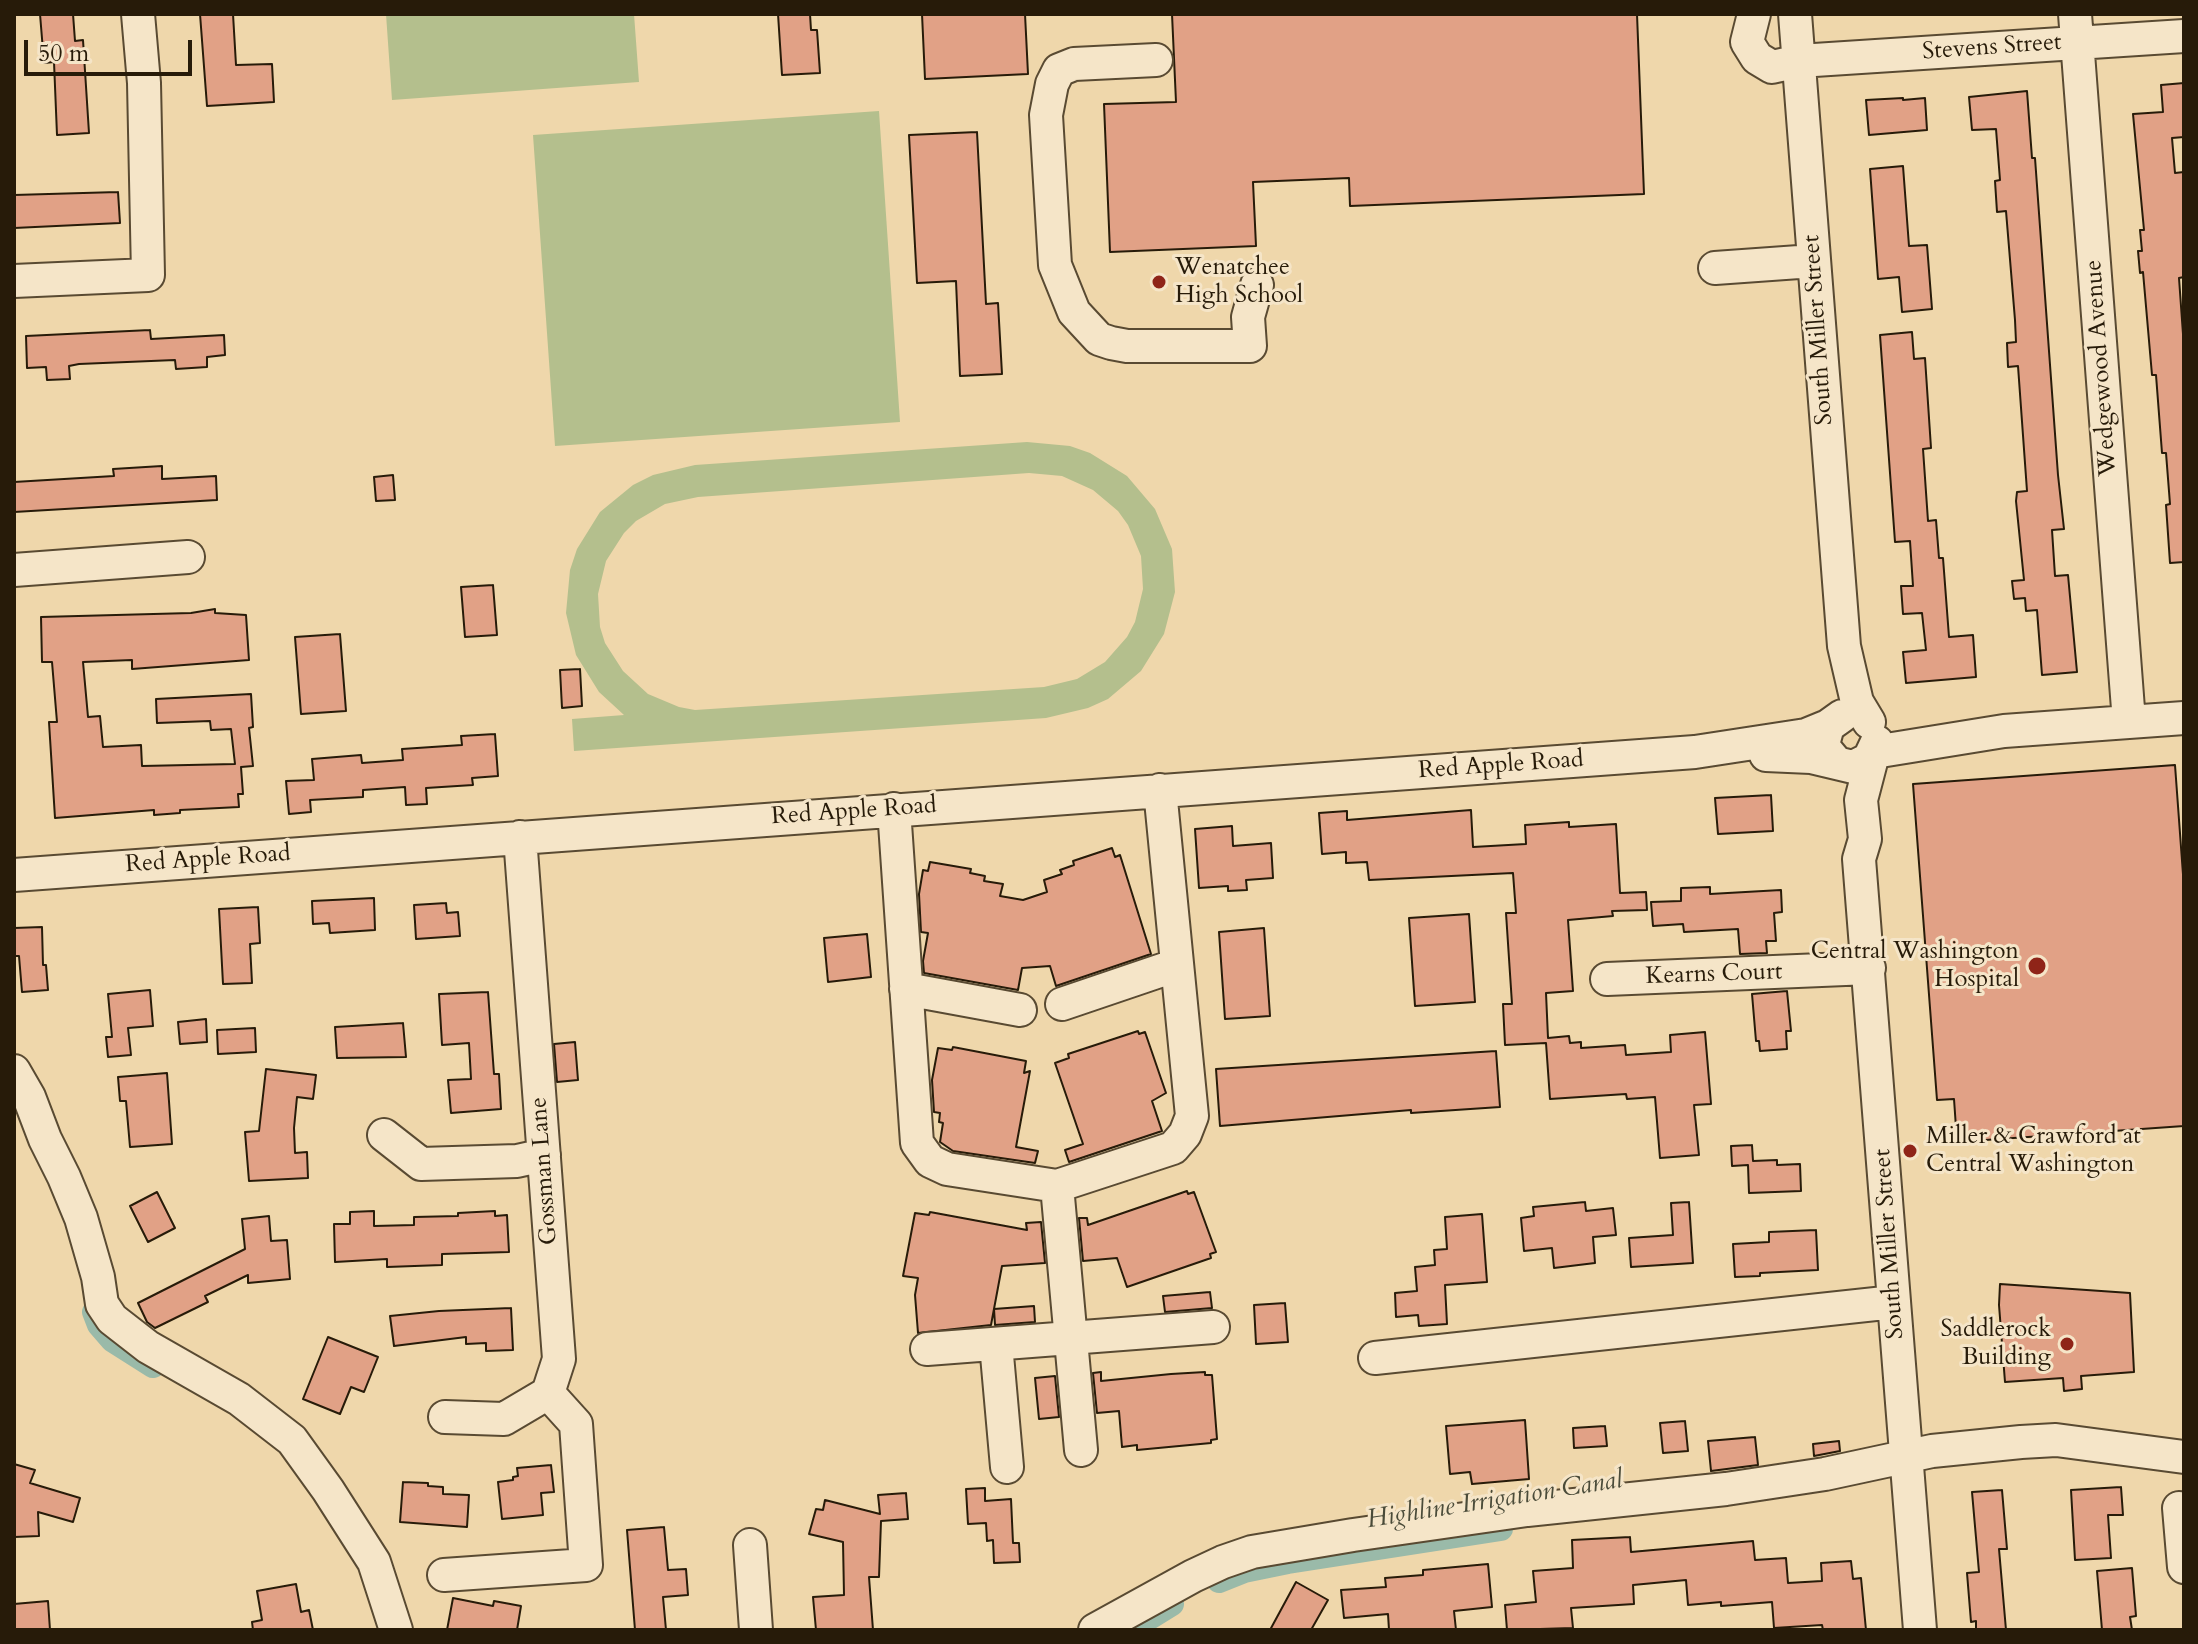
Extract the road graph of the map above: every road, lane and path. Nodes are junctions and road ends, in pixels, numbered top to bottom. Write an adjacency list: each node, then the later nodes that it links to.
1 (138, 14): 10 (street)
2 (1754, 14): 7 (street, Stevens Street)
3 (1795, 14): 7 (street, South Miller Street)
4 (2076, 28): 5 (street, Stevens Street); 7 (street, Stevens Street); 16 (street, Wedgewood Avenue)
5 (2184, 36)
6 (1156, 60): 11 (street)
7 (1799, 61): 8 (street, South Miller Street)
8 (1813, 261): 9 (street); 14 (street, South Miller Street)
9 (1715, 268)
10 (14, 281)
11 (1257, 285)
12 (188, 557): 13 (street)
13 (14, 570)
14 (1844, 646): 17 (street, South Miller Street); 18 (street, South Miller Street)
15 (2184, 718): 16 (street)
16 (2129, 722): 18 (street)
17 (1830, 725): 18 (street); 19 (street, Red Apple Road); 20 (street)
18 (1872, 738): 20 (street); 24 (street, South Miller Street)
19 (1695, 752): 20 (street, Red Apple Road); 21 (street, Red Apple Road)
20 (1836, 763): 24 (street, South Miller Street)
21 (1160, 790): 22 (street, Red Apple Road); 26 (street)
22 (894, 809): 23 (street, Red Apple Road); 29 (street)
23 (520, 837): 25 (street, Red Apple Road); 34 (street, Gossman Lane)
24 (1859, 859): 27 (street, South Miller Street)
25 (14, 875)
26 (1177, 965): 30 (street); 35 (street)
27 (1869, 968): 28 (street, Kearns Court); 36 (street, South Miller Street)
28 (1607, 979)
29 (906, 989): 31 (street); 35 (street)
30 (1062, 1004)
31 (1020, 1010)
32 (14, 1071): 52 (street)
33 (384, 1135): 34 (street)
34 (544, 1155): 42 (street, Gossman Lane)
35 (1057, 1186): 38 (street)
36 (1894, 1302): 41 (street); 47 (street, South Miller Street)
37 (1213, 1327): 38 (street)
38 (1070, 1337): 39 (street); 44 (street)
39 (996, 1344): 40 (street); 46 (street)
40 (927, 1349)
41 (1375, 1358)
42 (548, 1393): 43 (street); 51 (street)
43 (445, 1417)
44 (1081, 1450)
45 (2184, 1457): 47 (street)
46 (1007, 1467)
47 (1908, 1467): 54 (street); 55 (street, South Miller Street)
48 (2182, 1509): 50 (street)
49 (750, 1545): 53 (street)
50 (2184, 1567)
51 (444, 1575)
52 (396, 1630)
53 (756, 1630)
54 (1095, 1630)
55 (1920, 1630)

